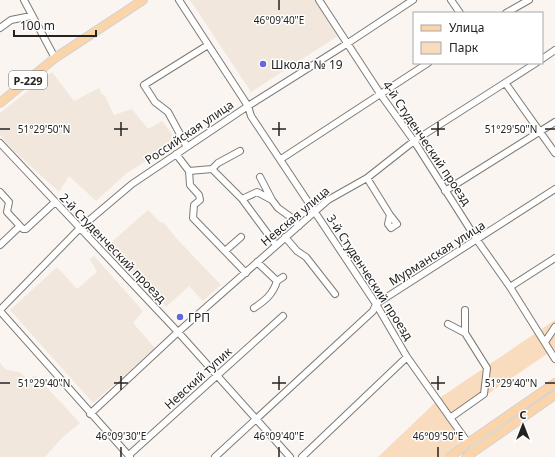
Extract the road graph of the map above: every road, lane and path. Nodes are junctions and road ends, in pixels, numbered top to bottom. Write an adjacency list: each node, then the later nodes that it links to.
1 (24, 0): 10 (street)
2 (143, 0): 15 (main road, Р-229)
3 (179, 0): 13 (street, 3-й Студенческий проезд)
4 (319, 0): 12 (street, 4-й Студенческий проезд)
5 (413, 0): 12 (street, Российская улица)
6 (451, 0): 8 (street)
7 (529, 0): 9 (street)
8 (459, 12)
9 (508, 12)
10 (31, 16): 11 (street); 15 (street)
11 (0, 28)
12 (348, 43): 20 (street, 4-й Студенческий проезд); 22 (street, Российская улица)
13 (208, 46): 22 (street, 3-й Студенческий проезд); 27 (street)
14 (555, 50): 16 (street)
15 (55, 58): 21 (main road, Р-229)
16 (543, 58)
17 (426, 64): 20 (street)
18 (535, 64): 19 (street, Невская улица)
19 (506, 84): 24 (street); 25 (street, Невская улица)
20 (381, 94): 25 (street, 4-й Студенческий проезд); 31 (street)
21 (0, 103)
22 (248, 106): 27 (street, Российская улица); 31 (street, 3-й Студенческий проезд)
23 (555, 122): 24 (street)
24 (541, 131): 29 (street); 36 (street)
25 (414, 141): 35 (street, Невская улица); 36 (street, 4-й Студенческий проезд)
26 (0, 143): 41 (street, 2-й Студенческий проезд)
27 (187, 147): 30 (street, Российская улица)
28 (240, 151): 32 (street)
29 (555, 153)
30 (176, 154): 33 (street); 46 (street, Российская улица)
31 (281, 159): 42 (street, 3-й Студенческий проезд)
32 (212, 169): 33 (street); 39 (street)
33 (189, 172): 52 (street)
34 (260, 177): 40 (street)
35 (367, 178): 42 (street, Невская улица); 43 (street)
36 (445, 191): 49 (street, 4-й Студенческий проезд)
37 (554, 191): 49 (street, Мурманская улица)
38 (0, 192): 44 (street)
39 (242, 199): 40 (street); 51 (street)
40 (272, 200): 45 (street)
41 (54, 203): 44 (street); 46 (street, 2-й Студенческий проезд)
42 (315, 212): 45 (street, Невская улица); 60 (street, 3-й Студенческий проезд)
43 (390, 215)
44 (20, 226): 50 (street)
45 (299, 226): 48 (street, Невская улица)
46 (80, 228): 63 (street, Российская улица); 67 (street, 2-й Студенческий проезд)
47 (241, 237): 52 (street)
48 (285, 237): 51 (street, Невская улица); 59 (street)
49 (477, 240): 58 (street, 4-й Студенческий проезд); 60 (street, Мурманская улица)
50 (0, 245)
51 (276, 245): 54 (street, Невская улица)
52 (225, 251): 55 (street)
53 (555, 258): 58 (street)
54 (258, 262): 55 (street, Невская улица); 57 (street)
55 (246, 273): 67 (street, Невская улица)
56 (283, 277): 57 (street)
57 (277, 280): 61 (street)
58 (510, 287): 69 (street, 4-й Студенческий проезд)
59 (335, 294)
60 (376, 304): 70 (street, 3-й Студенческий проезд); 77 (street, Мурманская улица)
61 (254, 308)
62 (466, 310): 68 (street)
63 (0, 311): 75 (street)
64 (283, 316): 72 (street, Невский тупик)
65 (448, 324): 68 (street)
66 (555, 327): 69 (street)
67 (178, 332): 72 (street, 2-й Студенческий проезд); 75 (street, Невская улица)
68 (465, 333): 76 (street)
69 (545, 342): 71 (street, 4-й Студенческий проезд)
70 (407, 357): 76 (street, 3-й Студенческий проезд); 83 (street)
71 (555, 359)
72 (217, 376): 77 (street, 2-й Студенческий проезд); 80 (street, Невский тупик)
73 (555, 383): 78 (main road)
74 (555, 395): 85 (main road)
75 (90, 414): 80 (street)
76 (450, 418): 78 (street, 3-й Студенческий проезд)
77 (255, 419): 81 (street, Мурманская улица); 82 (street, 2-й Студенческий проезд)
78 (468, 443): 79 (main road)
79 (458, 450): 84 (main road); 85 (street)
80 (129, 456)
81 (215, 457)
82 (290, 457)
83 (302, 457)
84 (450, 457)
85 (465, 457)

